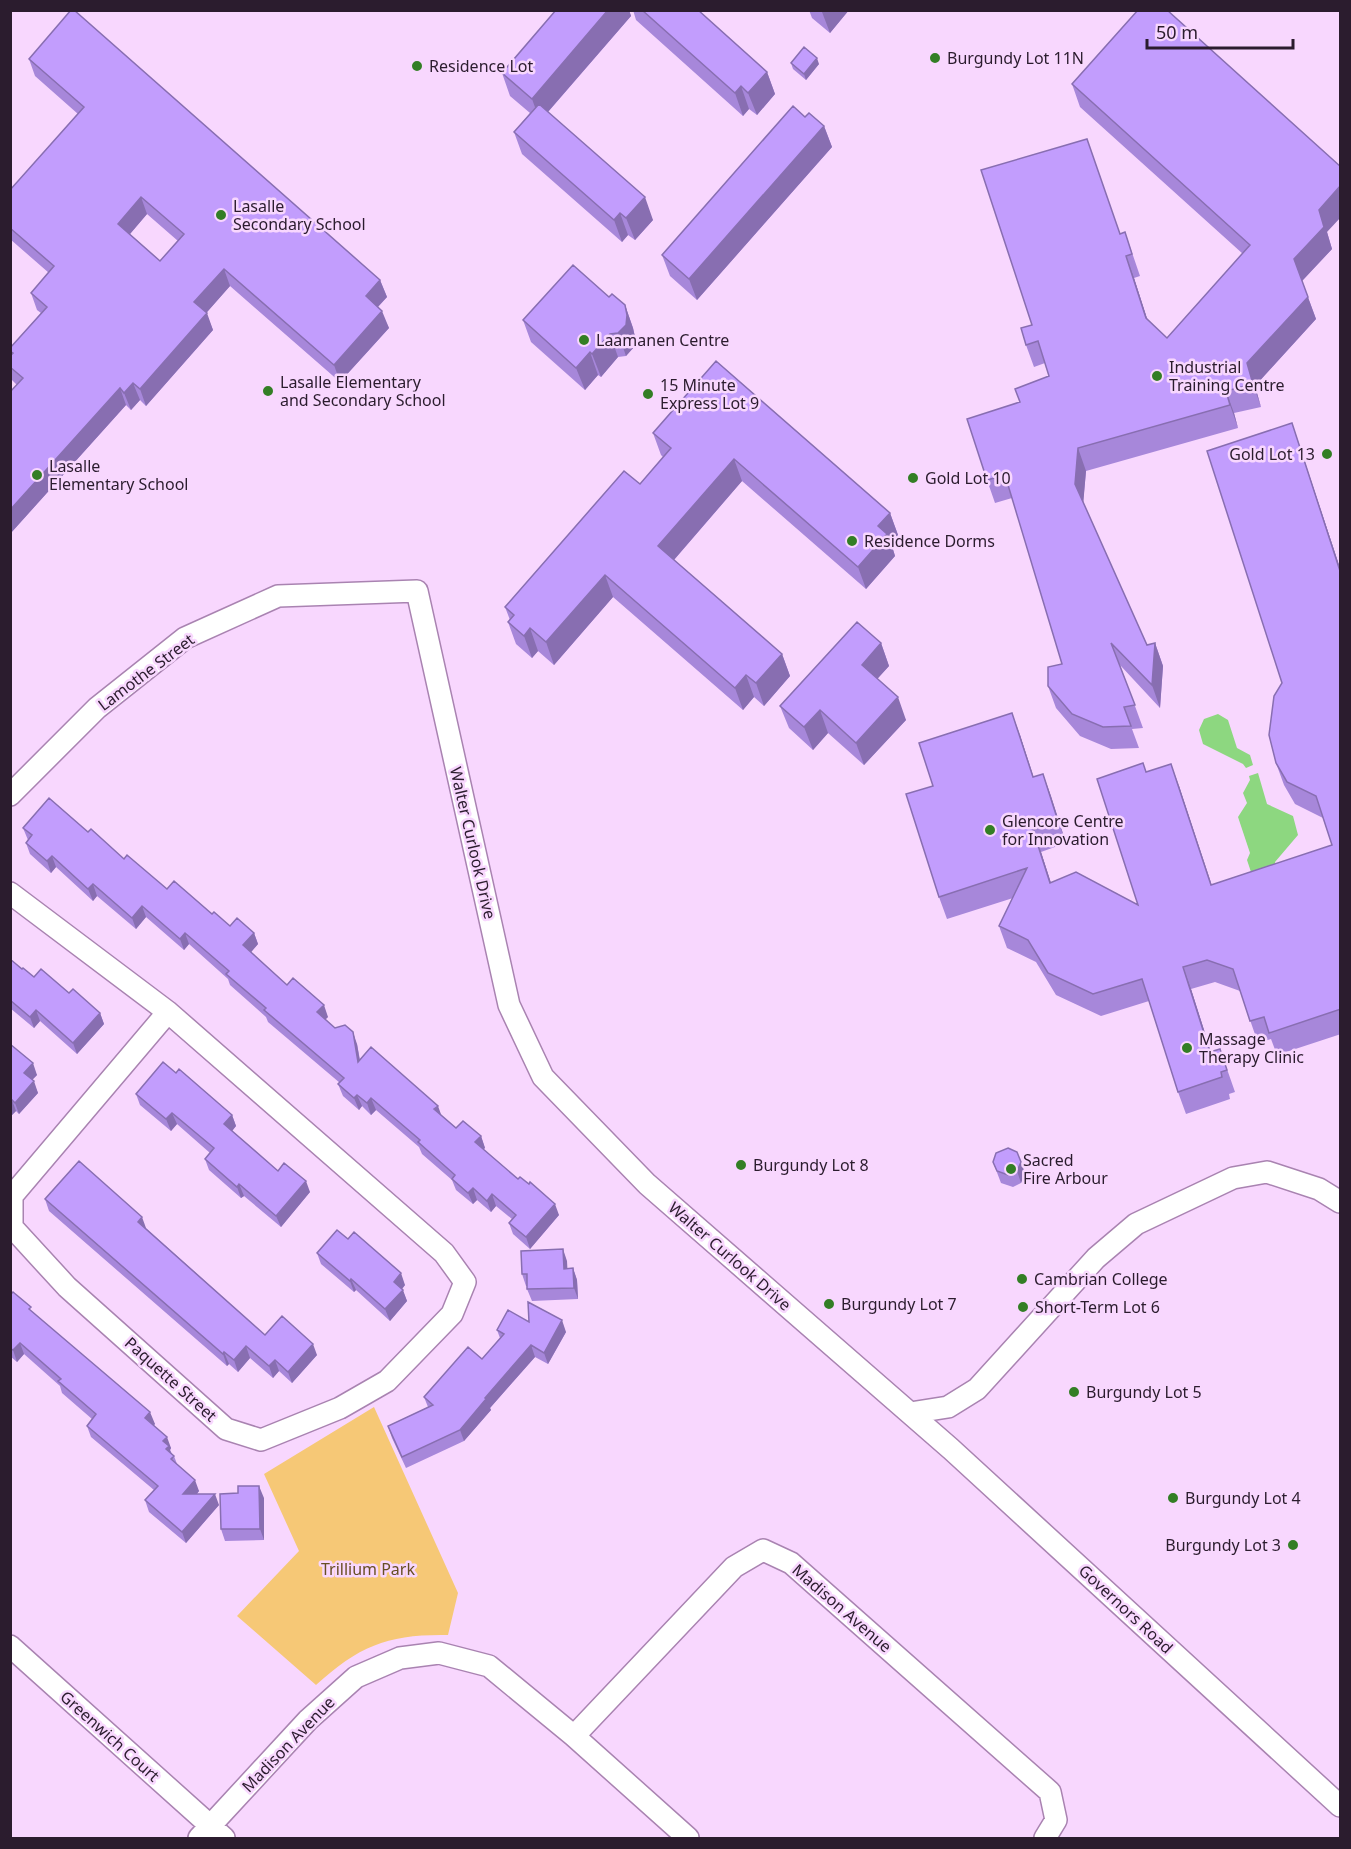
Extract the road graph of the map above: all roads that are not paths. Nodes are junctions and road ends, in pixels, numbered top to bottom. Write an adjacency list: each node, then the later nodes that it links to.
1 (417, 591): 2 (street, Lamothe Street); 6 (street, Walter Curlook Drive)
2 (10, 795)
3 (10, 893): 4 (street, Paquette Street)
4 (168, 1012): 4 (street, Paquette Street)
5 (1341, 1202): 6 (street)
6 (910, 1413): 9 (street, Governors Road)
7 (10, 1646): 10 (street, Greenwich Court)
8 (574, 1736): 10 (street, Madison Avenue); 11 (street, Madison Avenue); 12 (street, Madison Avenue)
9 (1341, 1806)
10 (211, 1834)
11 (688, 1839)
12 (1045, 1839)

